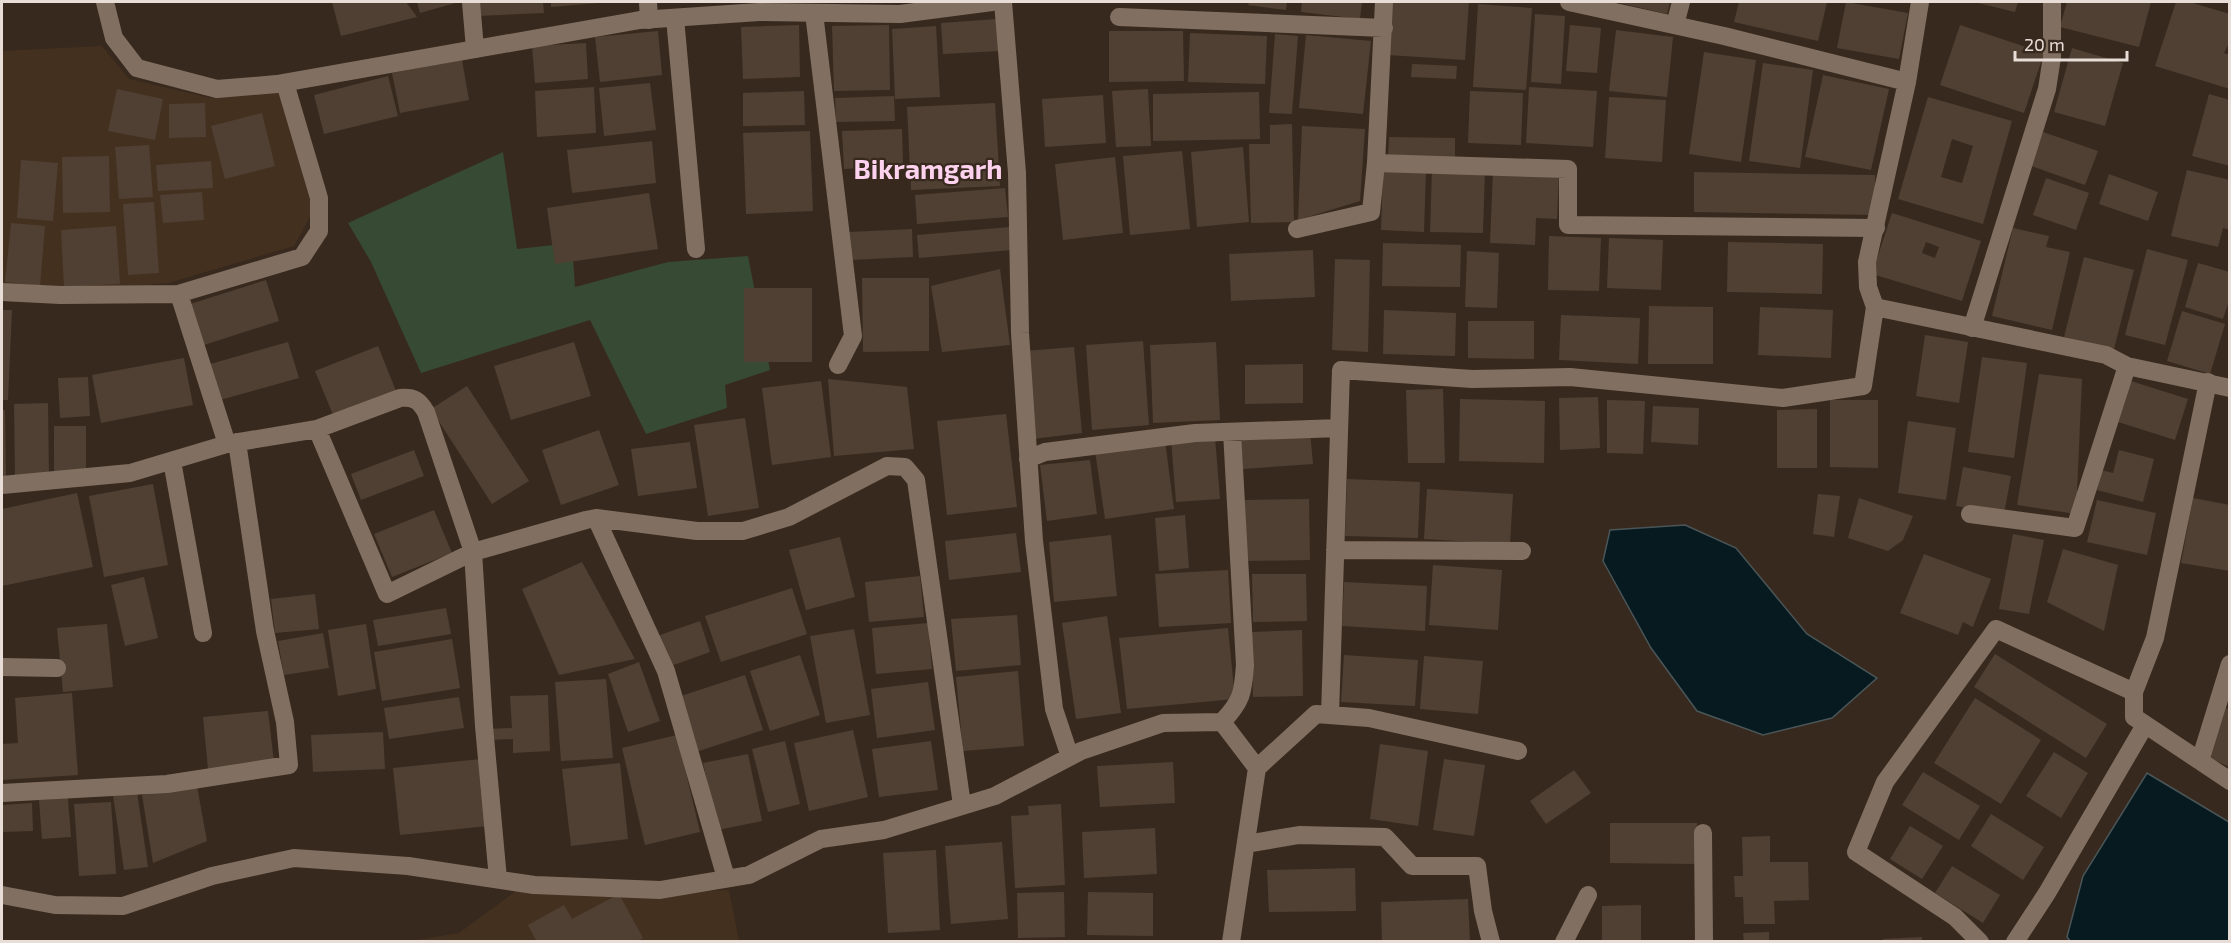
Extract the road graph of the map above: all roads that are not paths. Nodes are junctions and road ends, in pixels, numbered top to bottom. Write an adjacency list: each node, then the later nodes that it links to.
1 (105, 2): 21 (street)
2 (471, 2): 19 (street)
3 (648, 2): 16 (street)
4 (992, 2): 11 (street)
5 (1003, 2): 38 (street)
6 (1384, 2): 18 (street)
7 (1569, 2): 17 (street)
8 (1680, 2): 17 (street)
9 (1920, 2): 20 (street)
10 (2052, 2): 29 (street)
11 (943, 5): 12 (street)
12 (840, 8): 13 (street)
13 (814, 13): 15 (street); 30 (street)
14 (1119, 17): 18 (street)
15 (675, 18): 16 (street); 25 (street)
16 (649, 20): 19 (street)
17 (1675, 25): 20 (street)
18 (1384, 28): 22 (street)
19 (475, 49): 21 (street)
20 (1907, 82): 23 (street)
21 (285, 83): 27 (street)
22 (1376, 163): 23 (street); 24 (street)
23 (1876, 228): 28 (street)
24 (1297, 229)
25 (696, 249)
26 (2, 292): 27 (street)
27 (179, 294): 37 (street)
28 (1875, 307): 29 (street); 34 (street)
29 (1972, 328): 31 (street)
30 (838, 365)
31 (2127, 366): 32 (street); 41 (street)
32 (2208, 382): 33 (street); 50 (street)
33 (2229, 387)
34 (1339, 428): 36 (street); 43 (street)
35 (317, 429): 37 (street); 45 (street); 45 (street)
36 (1232, 432): 38 (street); 52 (street)
37 (232, 443): 39 (street); 59 (street)
38 (1028, 459): 55 (street)
39 (172, 461): 40 (street); 46 (street)
40 (2, 485)
41 (1970, 514)
42 (596, 518): 45 (street); 60 (street); 63 (street)
43 (1335, 550): 44 (street); 51 (street)
44 (1522, 551)
45 (473, 552): 64 (street)
46 (203, 633)
47 (2229, 664): 56 (street)
48 (2, 667): 49 (street)
49 (57, 668)
50 (2134, 692): 53 (street); 71 (street)
51 (1330, 715): 54 (street); 57 (street)
52 (1222, 722): 55 (street); 57 (street)
53 (2145, 725): 56 (street); 72 (street)
54 (1518, 751)
55 (1070, 757): 60 (street)
56 (2200, 761): 58 (street)
57 (1257, 768): 62 (street)
58 (2229, 781)
59 (2, 793)
60 (962, 805): 63 (street)
61 (1703, 833): 70 (street)
62 (1245, 843): 67 (street); 68 (street)
63 (726, 878): 64 (street)
64 (498, 879): 65 (street)
65 (2, 895)
66 (1588, 895): 69 (street)
67 (1230, 942)
68 (1491, 942)
69 (1564, 942)
70 (1704, 942)
71 (1980, 942)
72 (2015, 942)

